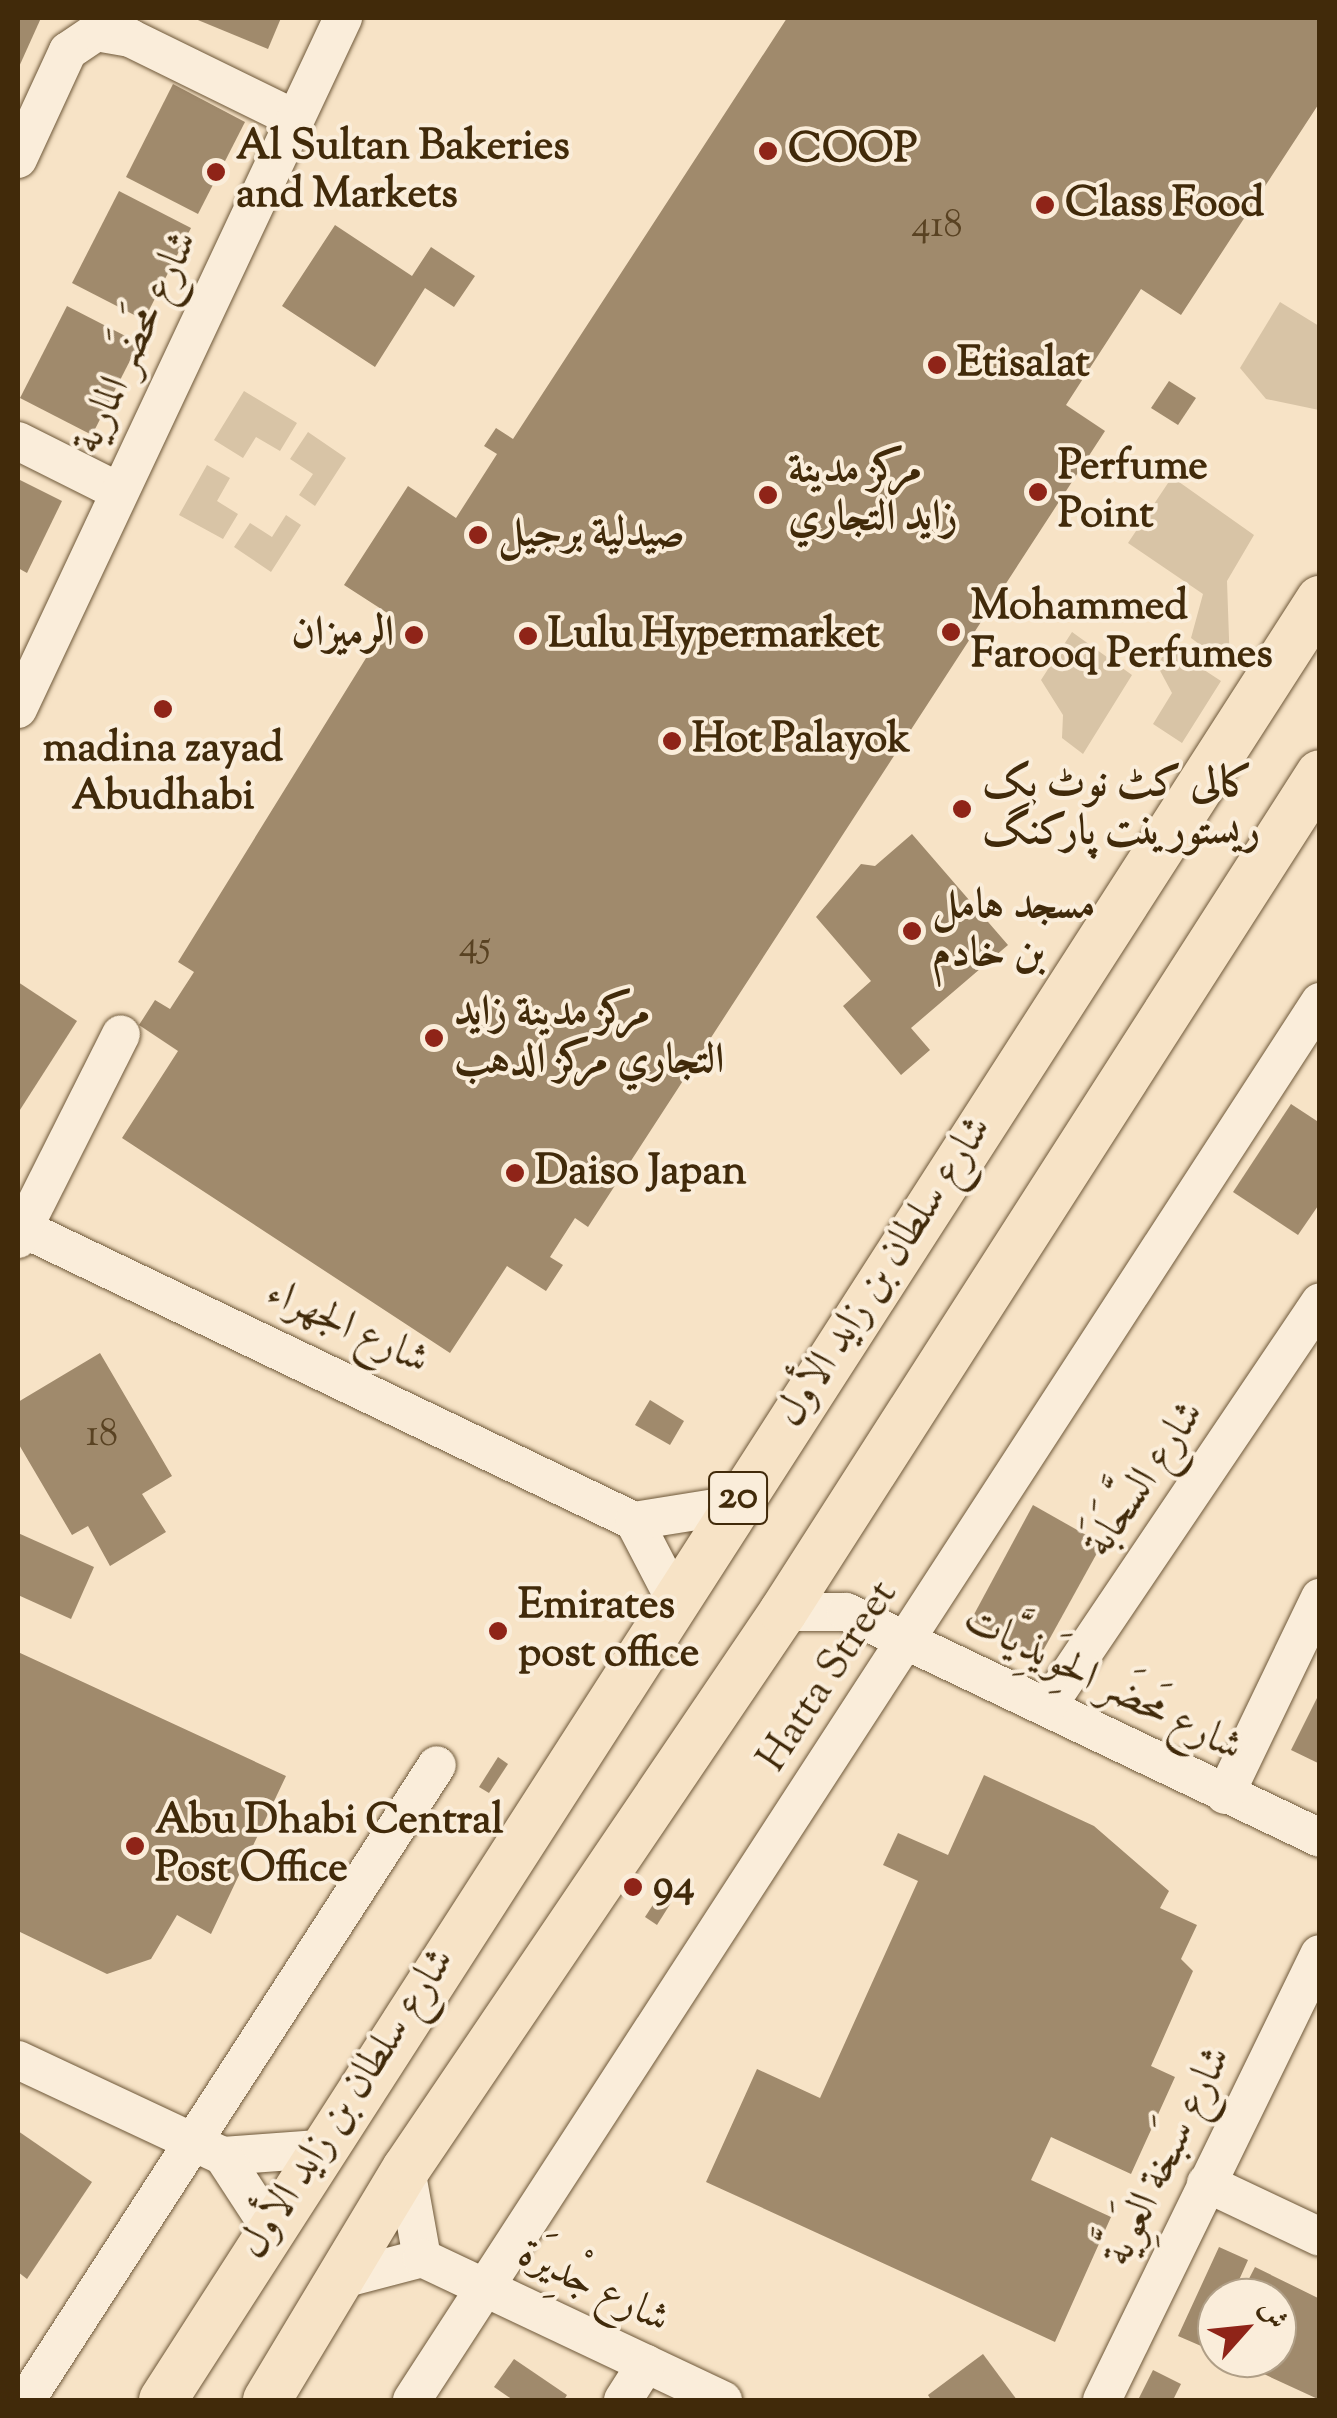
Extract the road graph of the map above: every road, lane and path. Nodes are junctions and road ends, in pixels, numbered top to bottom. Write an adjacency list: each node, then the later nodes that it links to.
1 (342, 18): 2 (street, شارع مَحضَر المارية)
2 (293, 118): 3 (street); 5 (street, شارع مَحضَر المارية)
3 (18, 159)
4 (18, 441): 5 (street)
5 (118, 491): 7 (street, شارع مَحضَر المارية)
6 (1320, 600): 14 (main road, شارع سلطان بن زايد الأول / 20)
7 (33, 638): 8 (street, شارع مَحضَر المارية)
8 (18, 709)
9 (1320, 774): 16 (main road, شارع سلطان بن زايد الأول / 20)
10 (1320, 1002): 21 (street, Hatta Street)
11 (121, 1034): 12 (street)
12 (19, 1231): 15 (street, شارع الجهراء)
13 (1320, 1302): 22 (street, شارع السَّحَابَة)
14 (734, 1504): 15 (street); 17 (main road, شارع سلطان بن زايد الأول / 20)
15 (634, 1521): 17 (street)
16 (812, 1567): 19 (main road, شارع سلطان بن زايد الأول / 20); 20 (street, شارع مَحضَر الحِوَيذِيَّات)
17 (674, 1598): 29 (main road, شارع سلطان بن زايد الأول / 20)
18 (1320, 1598): 24 (street)
19 (783, 1612): 20 (street, شارع مَحضَر الحِوَيذِيَّات); 30 (main road, شارع سلطان بن زايد الأول / 20)
20 (846, 1612): 21 (street, شارع مَحضَر الحِوَيذِيَّات)
21 (906, 1641): 22 (street, شارع مَحضَر الحِوَيذِيَّات); 36 (street, Hatta Street)
22 (1047, 1707): 24 (street, شارع مَحضَر الحِوَيذِيَّات)
23 (437, 1765): 28 (street)
24 (1225, 1795): 25 (street, شارع مَحضَر الحِوَيذِيَّات)
25 (1320, 1838)
26 (1320, 1954): 31 (street, شارع سَبخة العَوِيَّة)
27 (18, 2060): 28 (street)
28 (206, 2148): 29 (street); 32 (street); 38 (street)
29 (319, 2149): 32 (main road, شارع سلطان بن زايد الأول / 20)
30 (406, 2169): 34 (street); 35 (main road, شارع سلطان بن زايد الأول / 20)
31 (1206, 2183): 33 (street); 44 (street, شارع سَبخة العَوِيَّة)
32 (268, 2224): 39 (main road, شارع سلطان بن زايد الأول / 20)
33 (1320, 2238)
34 (422, 2258): 35 (street); 36 (street, شارع جْدِيرَة)
35 (340, 2280): 40 (main road, شارع سلطان بن زايد الأول / 20)
36 (487, 2286): 37 (street, شارع جْدِيرَة); 41 (street, Hatta Street)
37 (646, 2364): 42 (street); 43 (street, شارع جْدِيرَة)
38 (26, 2400)
39 (163, 2400)
40 (266, 2400)
41 (412, 2400)
42 (622, 2400)
43 (723, 2400)
44 (1102, 2400)

